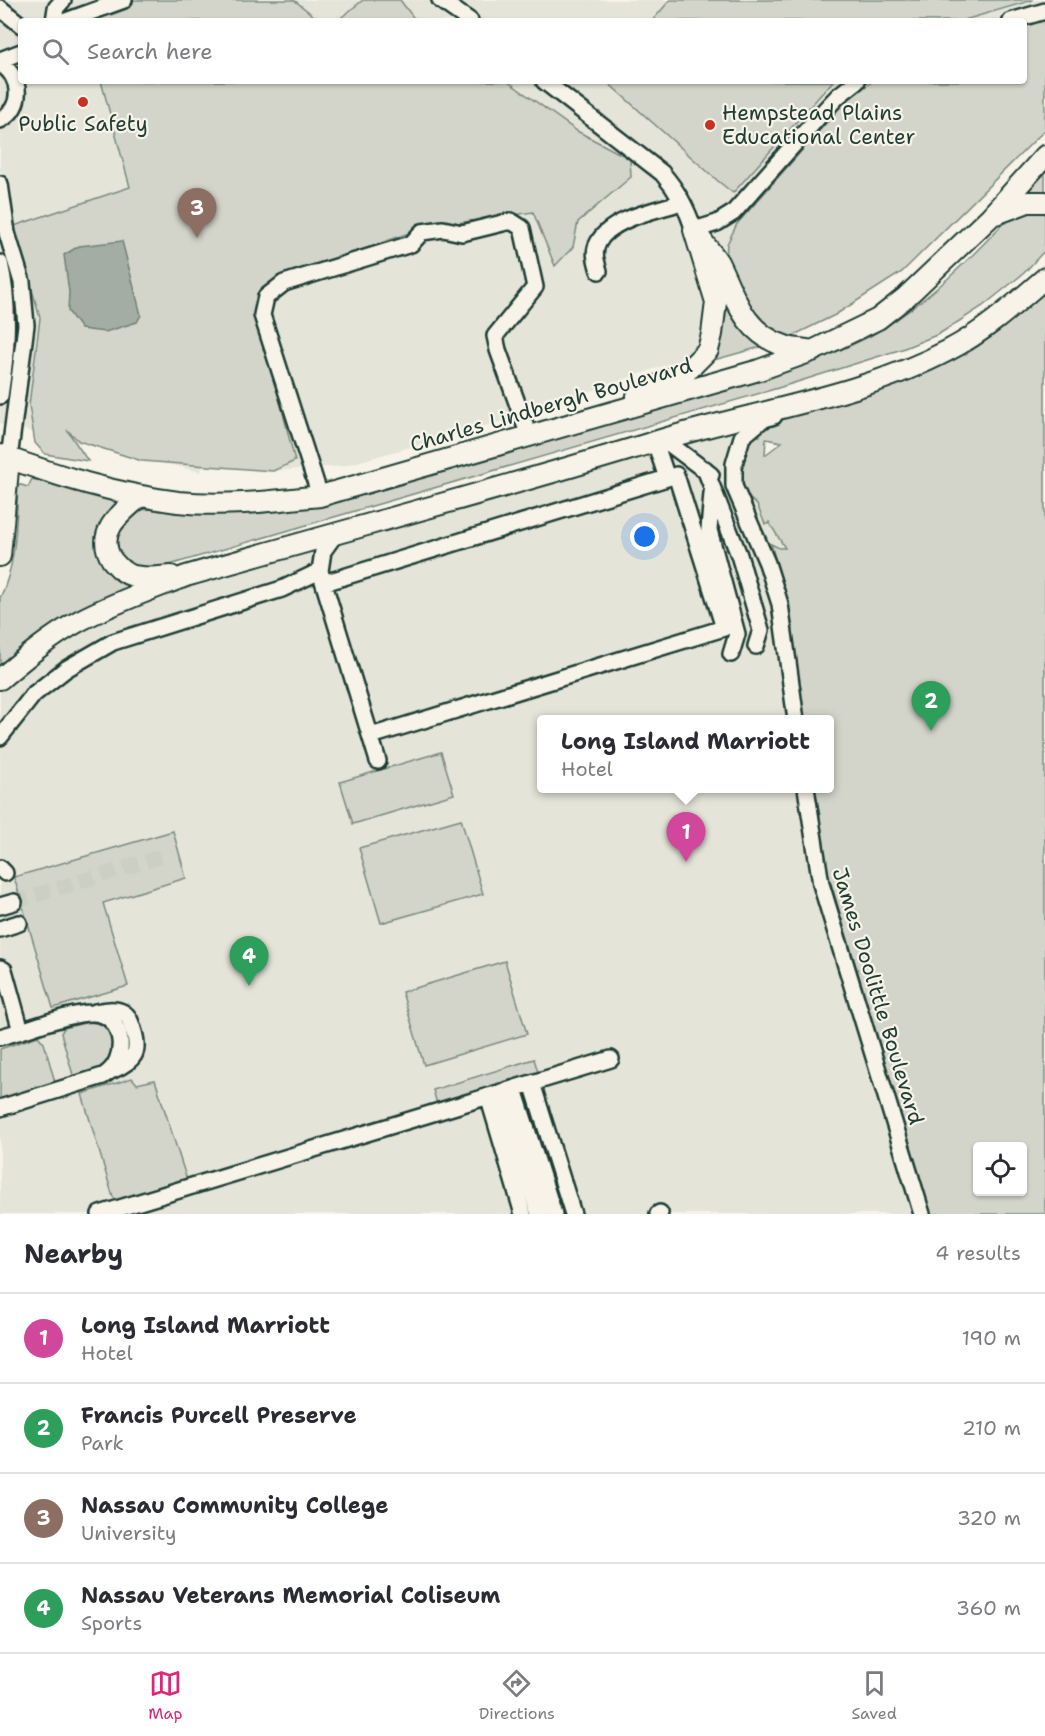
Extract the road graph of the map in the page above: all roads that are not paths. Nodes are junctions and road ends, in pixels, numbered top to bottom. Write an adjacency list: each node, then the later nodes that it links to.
1 (63, 0): 7 (street)
2 (124, 0): 8 (street)
3 (440, 0): 9 (street)
4 (454, 0): 10 (street)
5 (0, 8): 12 (street)
6 (1045, 11): 11 (street)
7 (54, 18)
8 (74, 18)
9 (467, 18)
10 (469, 18)
11 (1021, 18)
12 (18, 23)
13 (18, 53): 14 (street)
14 (0, 62): 18 (street)
15 (20, 84): 18 (street)
16 (548, 84): 22 (street)
17 (852, 84): 26 (street)
18 (17, 96): 19 (street)
19 (1, 123)
20 (1045, 156): 25 (main road, Charles Lindbergh Boulevard)
21 (0, 184): 24 (street)
22 (682, 202): 26 (street); 28 (street)
23 (1045, 202): 25 (main road)
24 (2, 211): 36 (street)
25 (990, 217): 30 (main road, Charles Lindbergh Boulevard)
26 (694, 230): 30 (main road); 33 (main road)
27 (0, 263): 31 (street)
28 (599, 271)
29 (1045, 279): 32 (main road)
30 (812, 351): 33 (main road, Charles Lindbergh Boulevard)
31 (0, 395)
32 (811, 400): 35 (main road); 42 (street)
33 (588, 419): 34 (main road, Charles Lindbergh Boulevard)
34 (530, 436): 41 (main road, Charles Lindbergh Boulevard); 41 (street)
35 (659, 441): 37 (street); 38 (street); 43 (main road)
36 (5, 457): 40 (main road, Charles Lindbergh Boulevard); 44 (main road)
37 (705, 469): 39 (street); 42 (street)
38 (667, 478): 46 (street); 49 (street)
39 (712, 490): 39 (street)
40 (141, 496): 41 (main road, Charles Lindbergh Boulevard); 45 (main road)
41 (320, 496)
42 (742, 507): 48 (street)
43 (336, 533): 45 (main road); 46 (street)
44 (0, 556)
45 (186, 576): 47 (main road)
46 (322, 577): 49 (street); 50 (street)
47 (0, 679)
48 (795, 715)
49 (371, 736): 51 (street)
50 (0, 737)
51 (378, 761)
52 (807, 793): 69 (street, James Doolittle Boulevard)
53 (20, 923): 54 (street)
54 (0, 929)
55 (0, 968): 56 (street)
56 (21, 1031): 57 (street); 61 (street)
57 (0, 1037)
58 (611, 1059): 59 (street)
59 (532, 1083): 60 (street); 68 (street)
60 (501, 1092): 62 (street); 63 (street); 64 (street); 65 (street); 66 (street); 67 (street)
61 (0, 1108)
62 (100, 1214)
63 (523, 1214)
64 (531, 1214)
65 (539, 1214)
66 (546, 1214)
67 (554, 1214)
68 (573, 1214)
69 (922, 1214)

